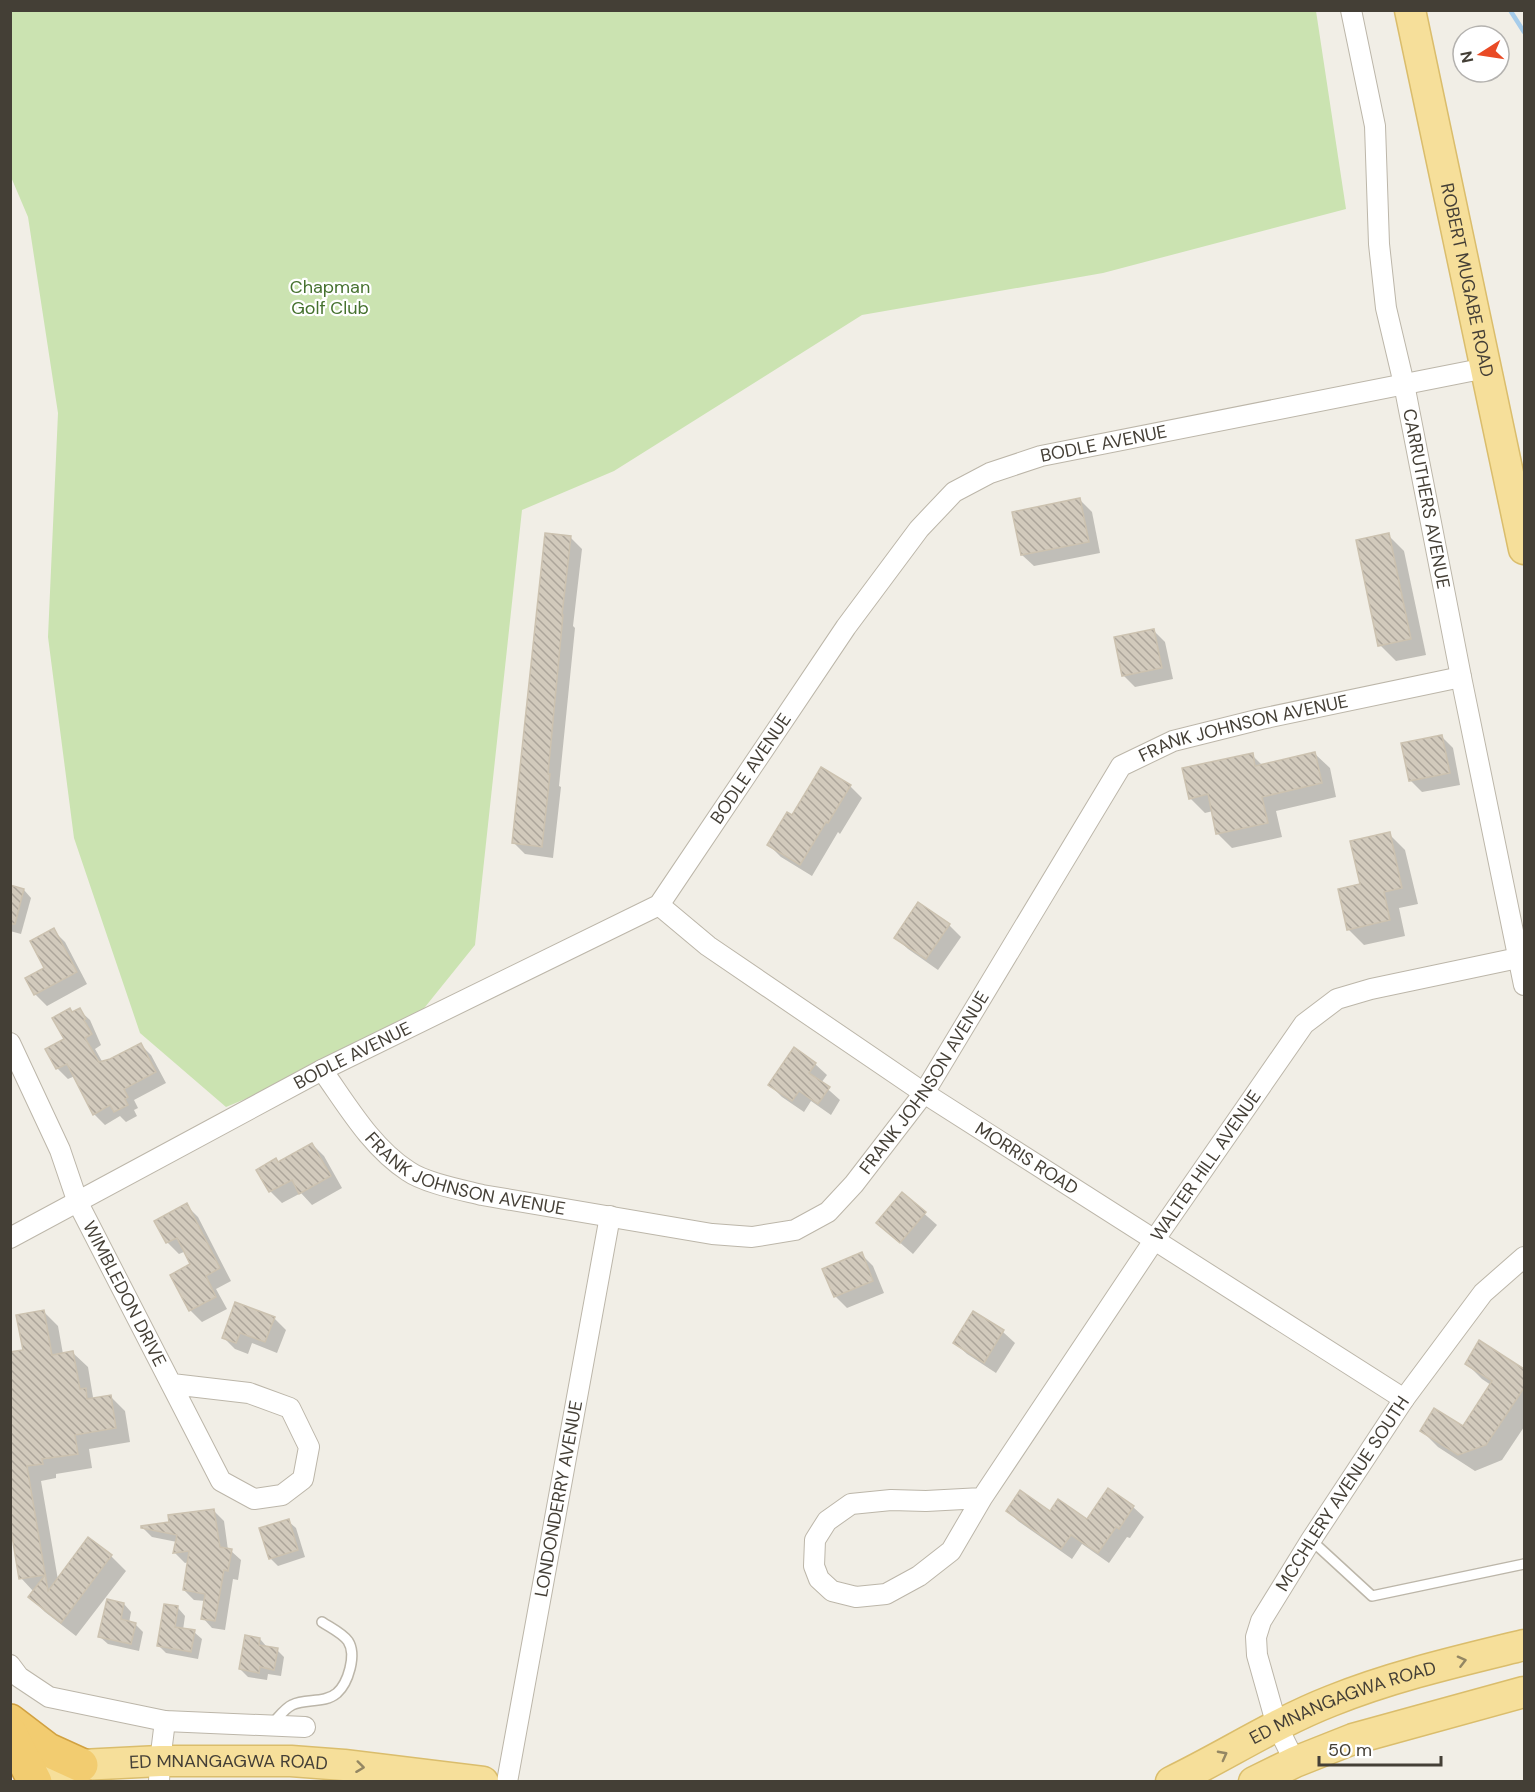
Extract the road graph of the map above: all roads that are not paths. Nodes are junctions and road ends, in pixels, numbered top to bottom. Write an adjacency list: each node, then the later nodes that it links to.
1 (1351, 10): 4 (street, CARRUTHERS AVENUE)
2 (1410, 10): 3 (main road, ROBERT MUGABE ROAD)
3 (1486, 368): 4 (street, BODLE AVENUE); 5 (main road, ROBERT MUGABE ROAD)
4 (1404, 384): 6 (street, CARRUTHERS AVENUE); 7 (street, BODLE AVENUE)
5 (1524, 549)
6 (1461, 677): 8 (street, CARRUTHERS AVENUE); 12 (street, FRANK JOHNSON AVENUE)
7 (658, 905): 11 (street, BODLE AVENUE); 12 (street, MORRIS ROAD)
8 (1518, 957): 9 (street, CARRUTHERS AVENUE); 16 (street, WALTER HILL AVENUE)
9 (1524, 985)
10 (10, 1043): 13 (street, WIMBLEDON DRIVE)
11 (322, 1070): 13 (street, BODLE AVENUE); 14 (street, FRANK JOHNSON AVENUE)
12 (924, 1093): 14 (street, FRANK JOHNSON AVENUE); 16 (street, MORRIS ROAD)
13 (78, 1203): 15 (street, BODLE AVENUE); 18 (street, WIMBLEDON DRIVE)
14 (610, 1216): 38 (street, LONDONDERRY AVENUE)
15 (10, 1238)
16 (1155, 1239): 19 (street, MORRIS ROAD); 20 (street, WALTER HILL AVENUE)
17 (1524, 1257): 19 (street, MCCHLERY AVENUE SOUTH)
18 (172, 1384): 18 (street, WIMBLEDON DRIVE)
19 (1404, 1399): 21 (street, MCCHLERY AVENUE SOUTH)
20 (982, 1498): 20 (street, WALTER HILL AVENUE)
21 (1311, 1540): 22 (lane); 30 (street, MCCHLERY AVENUE SOUTH)
22 (1524, 1564)
23 (322, 1622): 29 (lane)
24 (1524, 1645): 30 (main road, ED MNANGAGWA ROAD, one-way to 24)
25 (10, 1665): 28 (street)
26 (1524, 1692): 33 (main road, ED MNANGAGWA ROAD)
27 (10, 1721): 34 (highway)
28 (165, 1721): 29 (street); 35 (street)
29 (271, 1726): 31 (street)
30 (1276, 1726): 33 (street, MCCHLERY AVENUE SOUTH); 39 (main road, ED MNANGAGWA ROAD, one-way to 30)
31 (305, 1727)
32 (10, 1733): 36 (highway)
33 (1295, 1762): 40 (main road, ED MNANGAGWA ROAD)
34 (81, 1765): 35 (main road, ED MNANGAGWA ROAD); 36 (main road, ED MNANGAGWA ROAD)
35 (159, 1771): 37 (main road, ED MNANGAGWA ROAD, one-way to 37)
36 (25, 1776)
37 (483, 1782)
38 (507, 1782)
39 (1171, 1782)
40 (1254, 1782)

